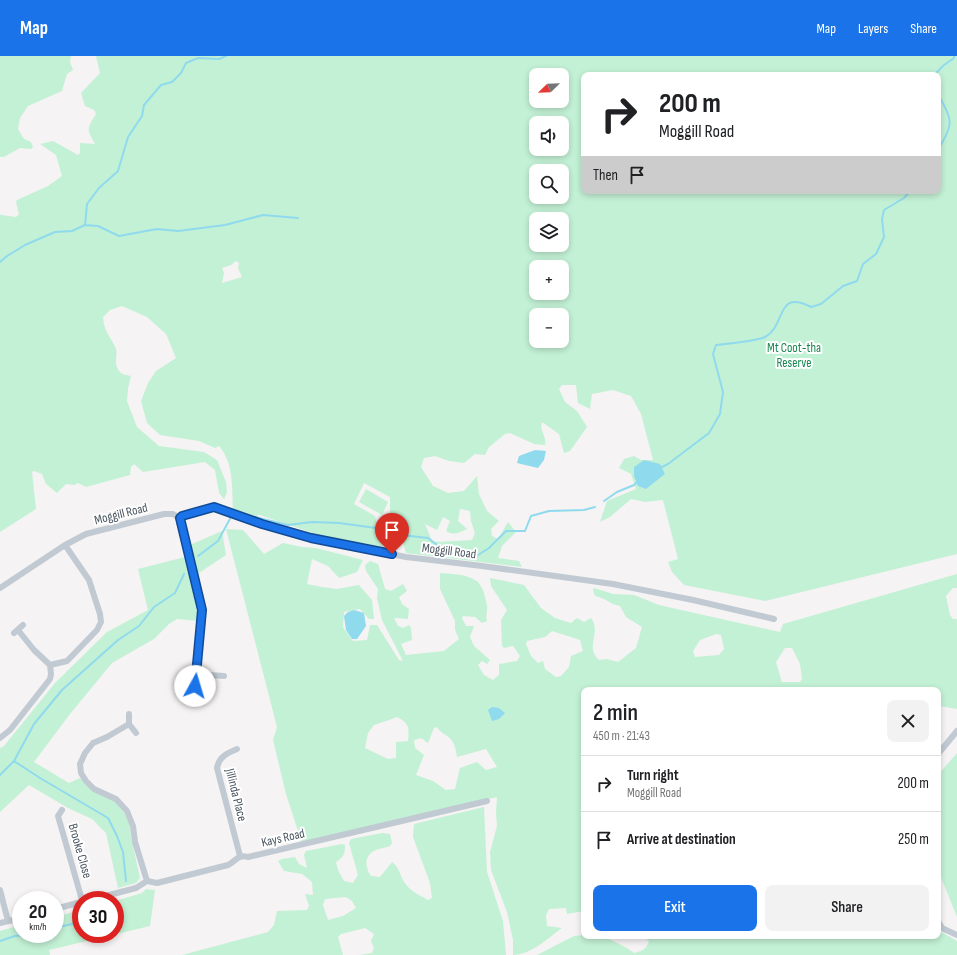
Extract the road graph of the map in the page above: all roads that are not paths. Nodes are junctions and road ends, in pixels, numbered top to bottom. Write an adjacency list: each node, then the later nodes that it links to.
1 (180, 518): 2 (street, Moggill Road); 4 (street, Moggill Road); 7 (street)
2 (65, 545): 3 (street, Moggill Road); 6 (street)
3 (0, 588)
4 (774, 619)
5 (23, 625): 6 (street)
6 (50, 665): 14 (street)
7 (196, 674): 8 (street); 9 (street)
8 (224, 676)
9 (195, 686)
10 (129, 714): 11 (street)
11 (129, 724): 13 (street); 20 (street)
12 (957, 731): 16 (street)
13 (136, 733)
14 (0, 738)
15 (237, 749): 19 (street, Jillinda Place)
16 (941, 750)
17 (488, 801): 19 (street, Kays Road)
18 (62, 810): 22 (street, Brooke Close)
19 (240, 856): 20 (street, Kays Road)
20 (147, 881): 23 (street, Kays Road)
21 (0, 890): 25 (street)
22 (79, 891)
23 (124, 891)
24 (12, 920): 25 (street)
25 (8, 921): 26 (street)
26 (0, 923)
27 (941, 926): 28 (street)
28 (957, 935)

